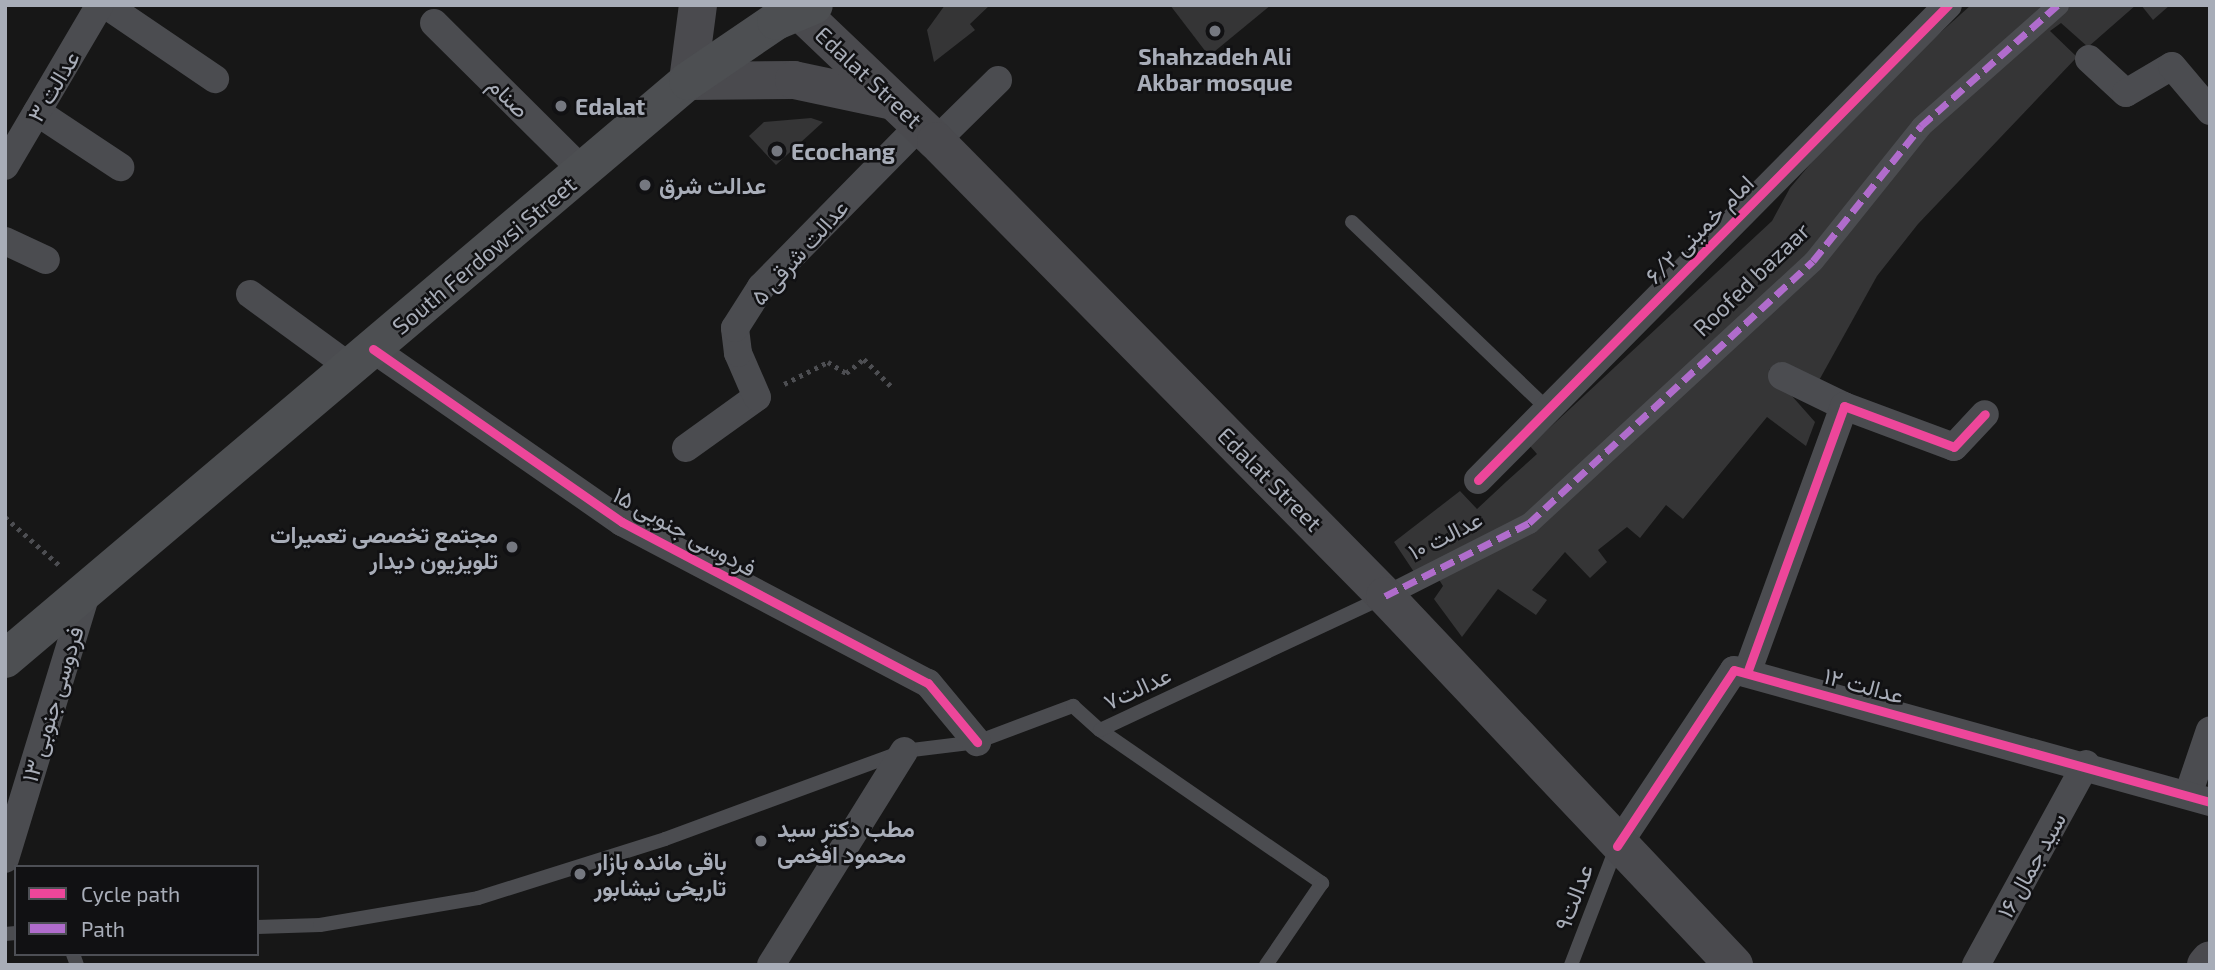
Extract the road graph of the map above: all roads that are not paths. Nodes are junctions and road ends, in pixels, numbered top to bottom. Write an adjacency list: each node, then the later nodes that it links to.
1 (100, 5): 12 (street, عدالت ۳)
2 (106, 5): 9 (street)
3 (698, 5): 11 (main road)
4 (1948, 5): 26 (street, امام خمینی ۶/۲)
5 (2058, 5): 30 (street, Roofed bazaar)
6 (793, 10): 11 (main road, South Ferdowsi Street); 14 (main road, Edalat Street)
7 (434, 23): 18 (street, صنام)
8 (2089, 59): 13 (street)
9 (215, 79)
10 (998, 80): 14 (street)
11 (688, 81): 14 (main road); 18 (main road, South Ferdowsi Street)
12 (37, 111): 15 (street, عدالت ۳); 17 (street)
13 (2210, 111)
14 (918, 123): 28 (street, عدالت شرقی ۵); 32 (main road, Edalat Street)
15 (13, 132): 16 (street, عدالت ۳)
16 (5, 166)
17 (120, 167)
18 (584, 172): 23 (main road, South Ferdowsi Street)
19 (1352, 222): 26 (lane)
20 (5, 241): 21 (street)
21 (46, 260)
22 (250, 294): 23 (street, فردوسی جنوبی ۱۵)
23 (362, 358): 31 (main road, South Ferdowsi Street); 37 (street, فردوسی جنوبی ۱۵)
24 (1782, 376): 25 (street)
25 (1844, 405): 27 (street); 34 (street)
26 (1548, 409): 29 (street, امام خمینی ۶/۲)
27 (1985, 414)
28 (686, 448)
29 (1478, 480)
30 (1529, 523): 32 (street, عدالت ۱۰)
31 (87, 590): 33 (main road, South Ferdowsi Street); 42 (street, فردوسی جنوبی ۱۳)
32 (1385, 596): 35 (lane, عدالت۷); 41 (main road, Edalat Street)
33 (5, 659)
34 (1747, 673): 39 (street, عدالت ۱۲); 41 (street)
35 (1100, 730): 37 (lane, عدالت۷); 46 (lane)
36 (2210, 730): 40 (street)
37 (977, 742): 38 (lane, عدالت۷)
38 (904, 751): 43 (lane, عدالت۷); 45 (street)
39 (2086, 764): 40 (street, عدالت ۱۲); 49 (street, سید جمال ۱۶)
40 (2199, 797)
41 (1617, 846): 47 (lane, عدالت۹); 48 (main road, Edalat Street)
42 (5, 859)
43 (259, 927)
44 (2210, 960): 50 (main road)
45 (771, 965)
46 (1266, 965)
47 (1571, 965)
48 (1734, 965)
49 (1976, 965)
50 (2206, 965)

